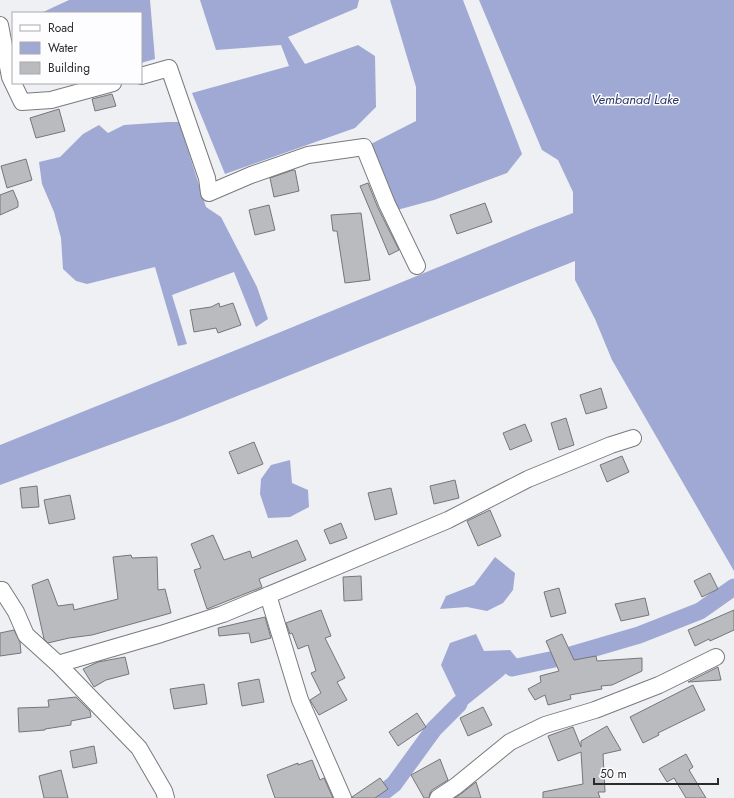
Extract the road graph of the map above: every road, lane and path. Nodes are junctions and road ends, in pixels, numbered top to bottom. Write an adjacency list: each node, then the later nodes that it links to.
1 (0, 25): 3 (street)
2 (142, 76): 6 (street)
3 (12, 81)
4 (13, 84): 5 (street)
5 (109, 84)
6 (417, 266)
7 (633, 438): 9 (street)
8 (0, 590): 11 (street)
9 (268, 595): 11 (street); 13 (street)
10 (716, 657): 14 (street)
11 (58, 664): 12 (street)
12 (166, 798)
13 (344, 798)
14 (438, 798)

